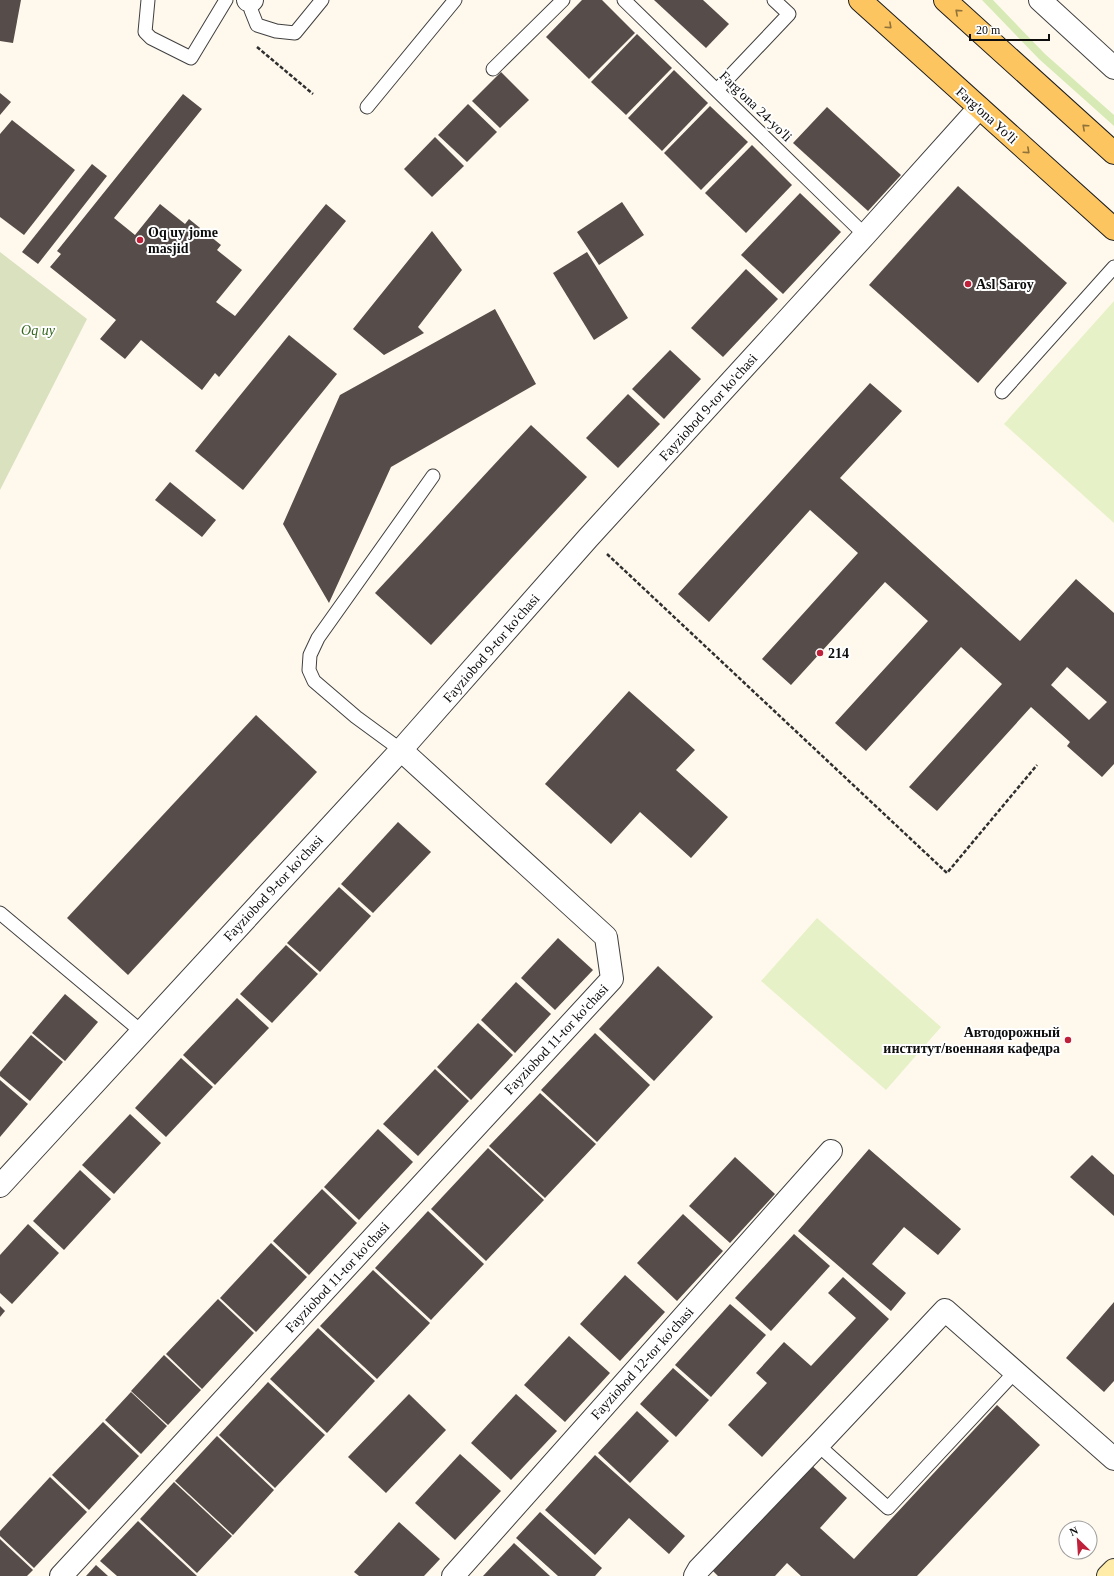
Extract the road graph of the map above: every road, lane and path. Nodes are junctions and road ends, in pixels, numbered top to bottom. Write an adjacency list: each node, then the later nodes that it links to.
1 (148, 0): 2 (lane)
2 (226, 0)
3 (251, 0): 12 (lane)
4 (322, 0): 12 (lane)
5 (455, 0): 17 (lane)
6 (563, 0): 13 (lane)
7 (624, 0): 15 (lane, Farg'ona 24-yo'li)
8 (774, 0): 15 (lane)
9 (860, 0): 18 (main road, Farg'ona Yo'li, one-way to 18)
10 (945, 0): 19 (main road, one-way to 10)
11 (1040, 0): 14 (street)
12 (257, 25): 16 (path)
13 (493, 68)
14 (1114, 68)
15 (717, 90): 21 (lane, Farg'ona 24-yo'li)
16 (313, 94)
17 (367, 107)
18 (978, 108): 20 (main road, Farg'ona Yo'li, one-way to 20); 21 (street, Fayziobod 9-tor ko'chasi)
19 (1114, 153)
20 (1114, 229)
21 (865, 235): 25 (street, Fayziobod 9-tor ko'chasi)
22 (1114, 267): 23 (lane)
23 (1002, 392)
24 (433, 476): 26 (lane)
25 (588, 538): 26 (street, Fayziobod 9-tor ko'chasi); 27 (path)
26 (401, 750): 29 (street, Fayziobod 9-tor ko'chasi); 36 (street, Fayziobod 11-tor ko'chasi)
27 (1037, 765)
28 (0, 913): 29 (lane)
29 (142, 1032): 31 (street, Fayziobod 9-tor ko'chasi)
30 (831, 1151): 37 (street, Fayziobod 12-tor ko'chasi)
31 (0, 1186)
32 (1015, 1372): 33 (street); 33 (lane); 34 (street)
33 (818, 1445): 38 (street)
34 (1114, 1459)
35 (1114, 1570): 39 (main road)
36 (61, 1576)
37 (454, 1576)
38 (694, 1576)
39 (1108, 1576)

